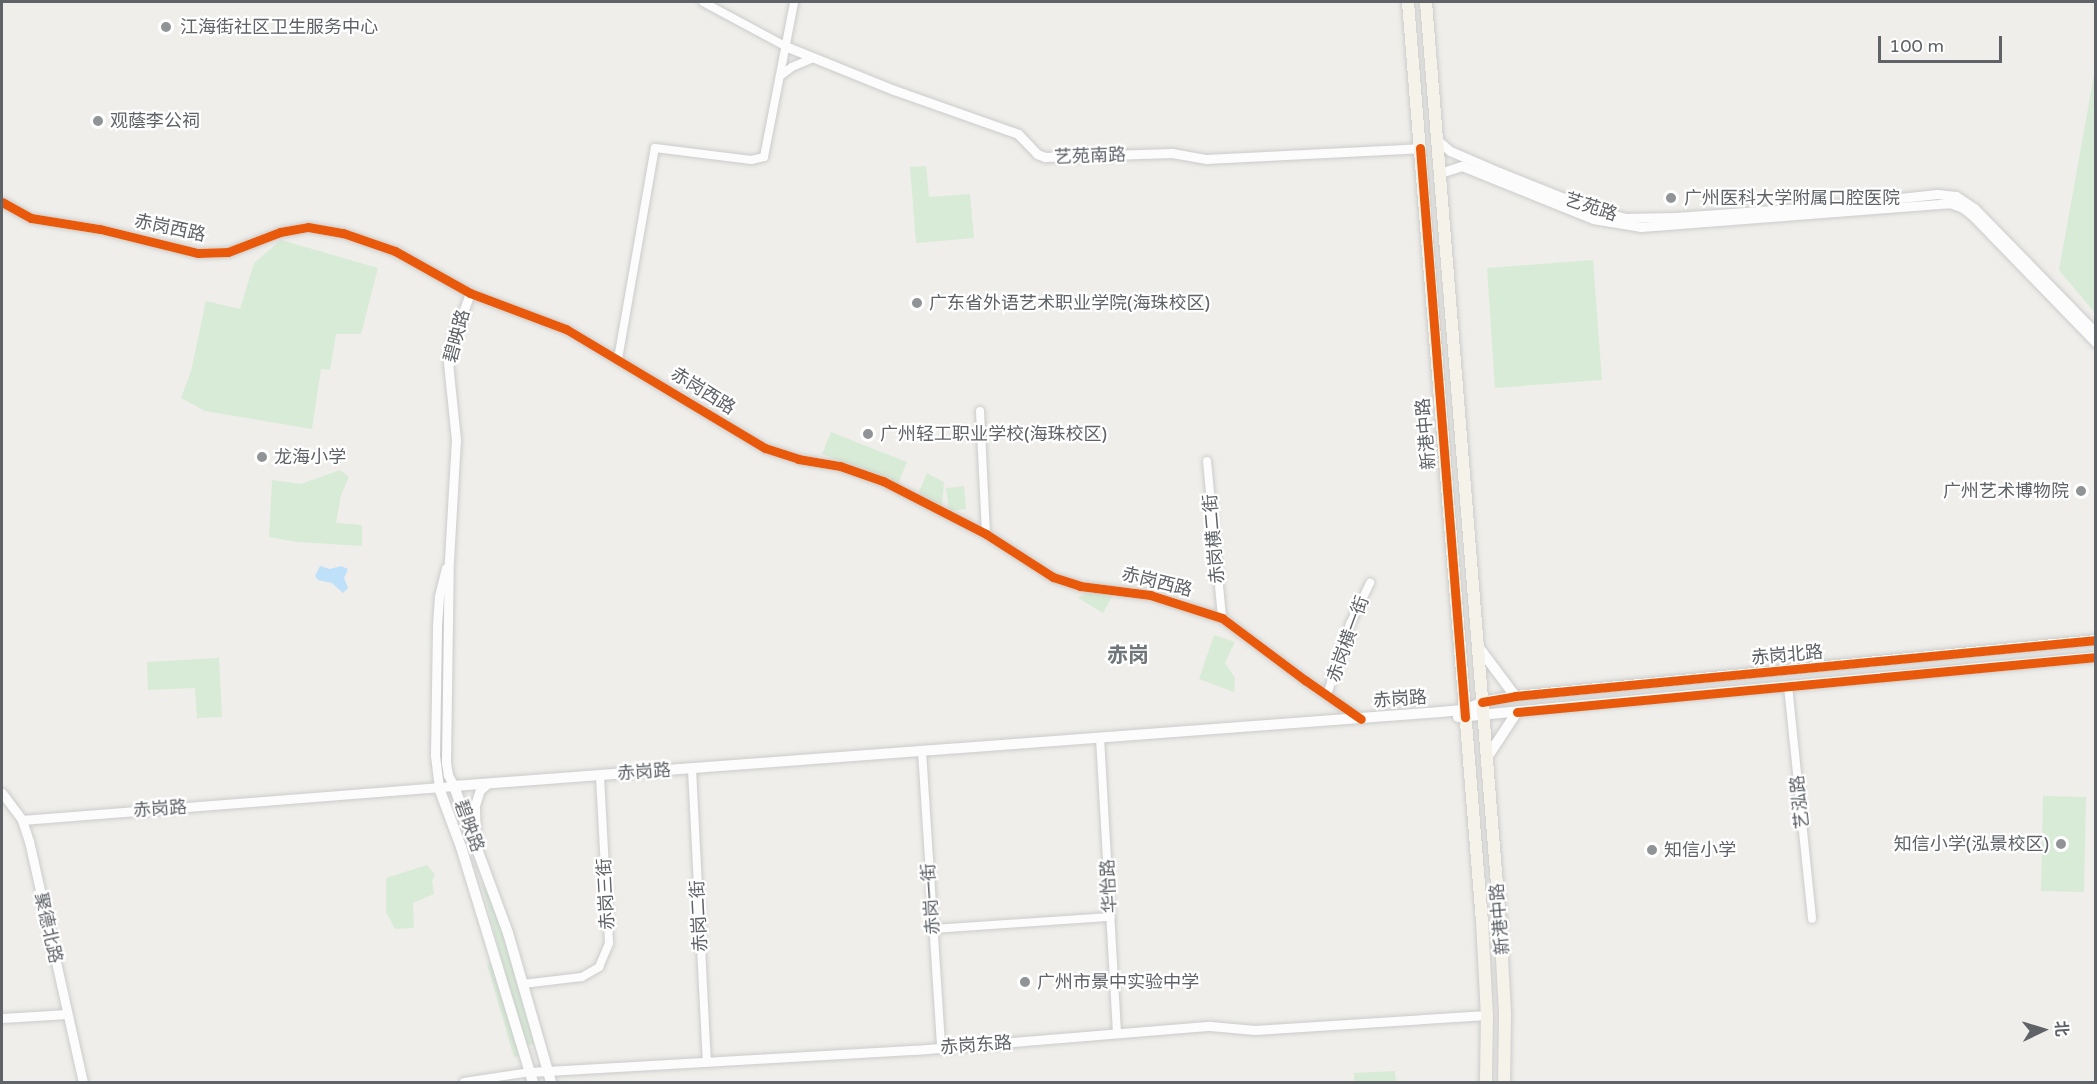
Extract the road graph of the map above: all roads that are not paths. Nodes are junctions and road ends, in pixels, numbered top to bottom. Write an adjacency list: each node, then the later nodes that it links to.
1 (703, 2): 5 (street)
2 (794, 2): 5 (street)
3 (1407, 2): 9 (main road, 新港中路)
4 (1426, 2): 8 (main road, 新港中路)
5 (785, 46): 6 (street, 艺苑南路); 7 (street)
6 (813, 58): 7 (street); 9 (street, 艺苑南路)
7 (780, 76): 15 (street)
8 (1437, 140): 10 (main road, 新港中路); 13 (street, 艺苑路)
9 (1419, 148): 30 (main road, 新港中路)
10 (1440, 173): 14 (street, 艺苑路); 23 (main road, 新港中路)
11 (2, 202): 12 (street, 赤岗西路)
12 (470, 293): 15 (street, 赤岗西路); 19 (street, 碧映路)
13 (2096, 333)
14 (2096, 343)
15 (618, 359): 18 (street, 赤岗西路)
16 (980, 411): 18 (street)
17 (1207, 461): 21 (street, 赤岗横二街)
18 (986, 534): 21 (street, 赤岗西路)
19 (449, 560): 40 (street, 碧映路); 41 (street, 碧映路)
20 (1370, 584): 26 (street, 赤岗横一街)
21 (1222, 618): 26 (street, 赤岗西路)
22 (2096, 640): 27 (main road, 赤岗北路)
23 (1477, 645): 27 (main road); 28 (main road, 新港中路)
24 (2096, 657): 25 (main road, 赤岗北路)
25 (1788, 686): 29 (main road, 赤岗北路); 46 (street, 艺泓路)
26 (1327, 695): 32 (street, 赤岗西路)
27 (1515, 696): 28 (main road, 赤岗北路)
28 (1482, 702): 30 (main road, 赤岗路); 31 (main road, 新港中路)
29 (1517, 712): 31 (main road, 赤岗北路); 36 (main road)
30 (1465, 713): 31 (main road, 赤岗路); 32 (main road, 赤岗路); 33 (main road, 赤岗路); 51 (main road, 新港中路)
31 (1482, 715): 36 (main road, 新港中路)
32 (1361, 718): 33 (main road, 赤岗路)
33 (1266, 726): 34 (main road, 赤岗路)
34 (1100, 738): 35 (main road, 赤岗路); 45 (street, 华怡路)
35 (922, 751): 37 (main road, 赤岗路); 47 (street, 赤岗一街)
36 (1486, 759): 50 (main road, 新港中路)
37 (692, 768): 38 (main road, 赤岗路); 57 (street, 赤岗二街)
38 (600, 776): 39 (main road, 赤岗路); 48 (street, 赤岗三街)
39 (487, 784): 40 (main road, 赤岗路); 44 (street)
40 (454, 786): 41 (street, 赤岗路); 44 (main road, 碧映路)
41 (439, 788): 43 (street, 赤岗路); 60 (main road, 碧映路)
42 (2, 793): 43 (street, 聚德北路)
43 (22, 820): 49 (street, 聚德北路)
44 (477, 848): 48 (main road, 碧映路)
45 (1111, 917): 47 (street); 53 (street, 华怡路)
46 (1812, 919)
47 (933, 929): 54 (street, 赤岗一街)
48 (523, 984): 59 (main road, 碧映路)
49 (67, 1014): 52 (street); 58 (street, 聚德北路)
50 (1505, 1014): 51 (main road); 56 (main road, 新港中路)
51 (1487, 1015): 53 (street, 赤岗东路); 55 (main road, 新港中路)
52 (2, 1018)
53 (1118, 1034): 54 (street, 赤岗东路)
54 (941, 1047): 57 (street, 赤岗东路)
55 (1487, 1047): 56 (main road); 65 (main road, 新港中路)
56 (1505, 1047): 66 (main road, 新港中路)
57 (707, 1063): 59 (street, 赤岗东路)
58 (80, 1070): 61 (street, 聚德北路); 62 (street, 聚德北路)
59 (548, 1071): 60 (street, 赤岗东路); 64 (main road, 碧映路)
60 (532, 1077): 63 (street, 赤岗东路)
61 (78, 1083)
62 (83, 1083)
63 (464, 1083)
64 (551, 1083)
65 (1486, 1083)
66 (1504, 1083)

